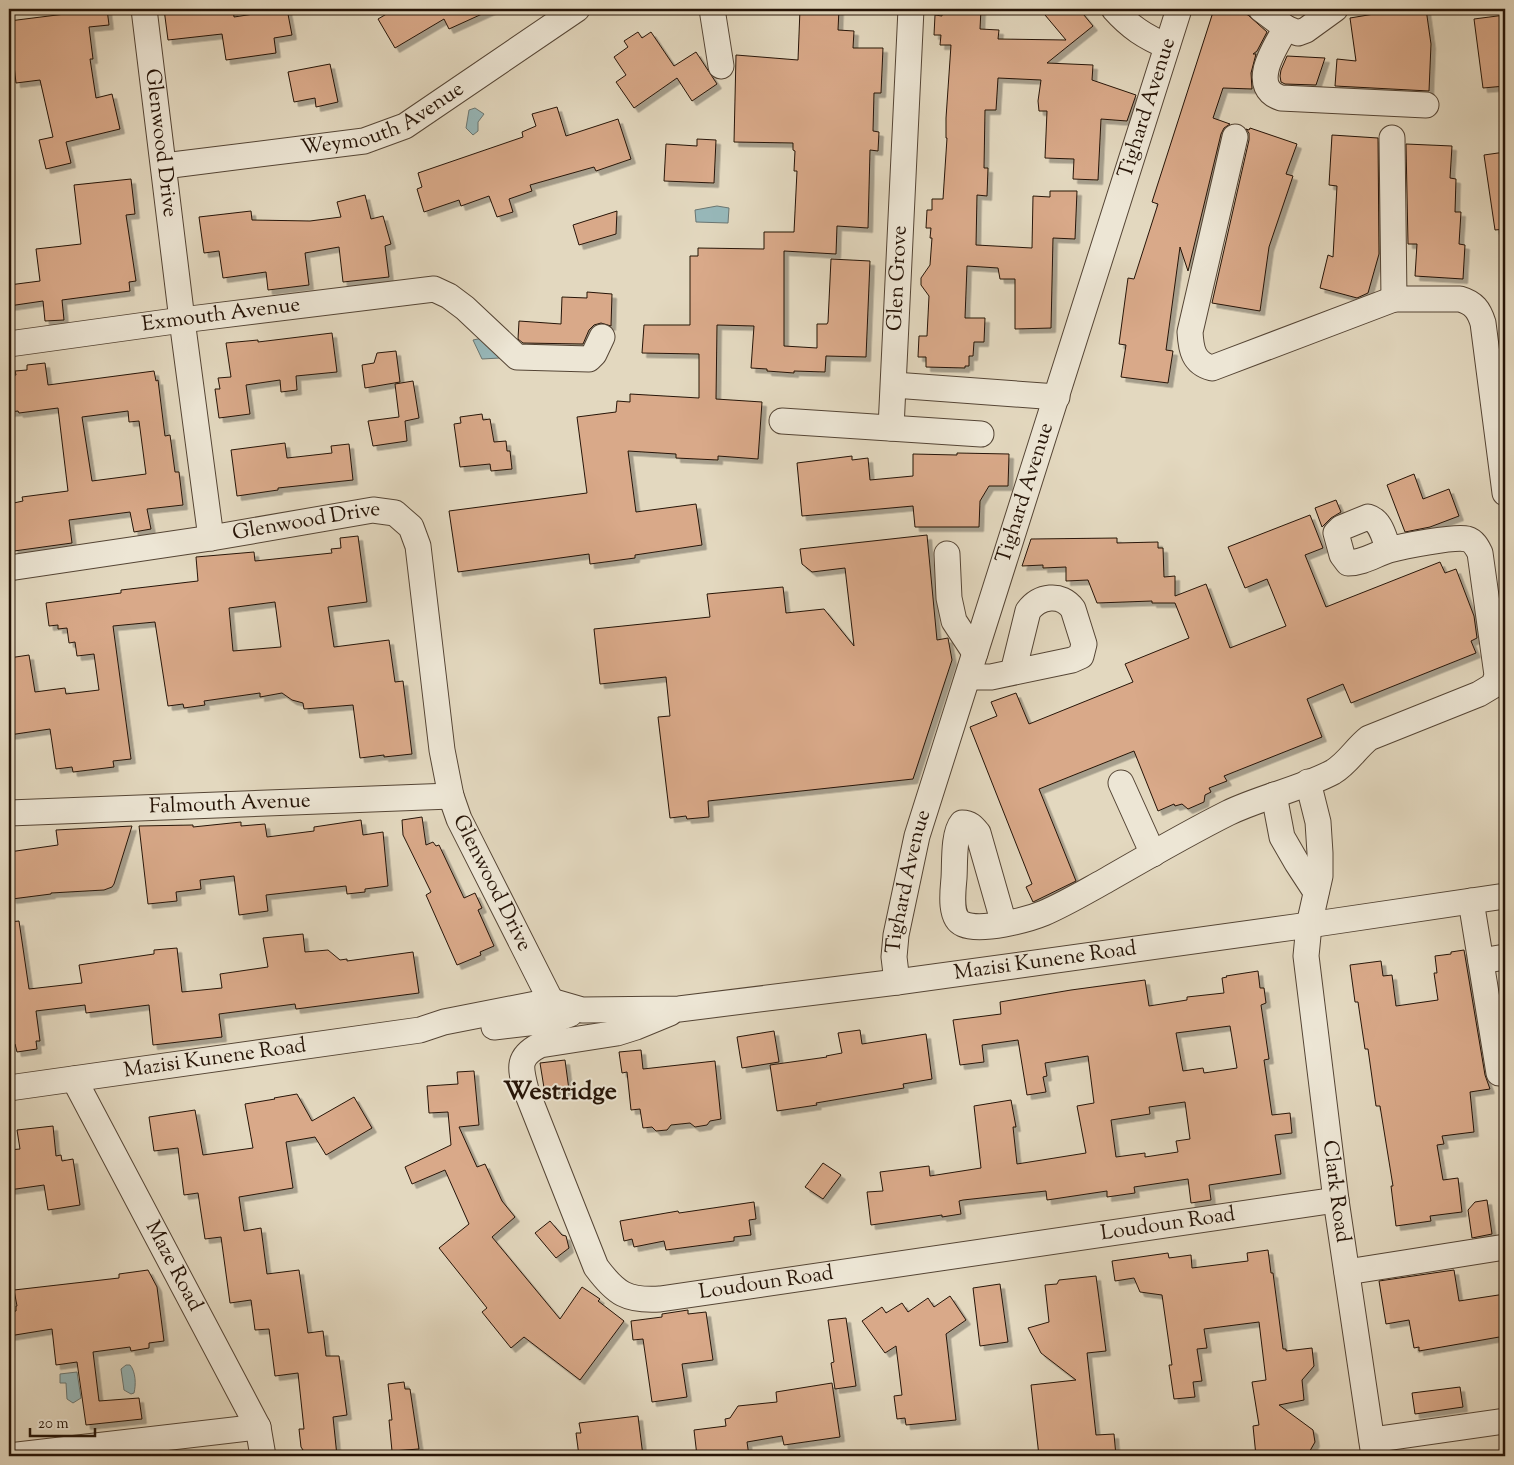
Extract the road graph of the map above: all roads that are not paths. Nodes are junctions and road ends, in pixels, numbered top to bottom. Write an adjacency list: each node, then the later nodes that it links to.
1 (144, 9): 15 (street, Glenwood Drive)
2 (577, 9): 15 (street, Weymouth Avenue)
3 (712, 9): 11 (street)
4 (911, 9): 20 (street, Glen Grove)
5 (1114, 9): 10 (street)
6 (1179, 9): 10 (street, Tighard Avenue)
7 (1261, 9): 9 (street)
8 (1335, 9): 9 (street)
9 (1286, 28): 12 (street)
10 (1167, 46): 21 (street, Tighard Avenue)
11 (720, 66)
12 (1426, 105)
13 (1235, 137): 16 (street)
14 (1392, 138): 16 (street)
15 (164, 166): 17 (street, Glenwood Drive)
16 (1394, 299): 25 (street)
17 (182, 320): 18 (street, Exmouth Avenue); 19 (street, Exmouth Avenue); 26 (street, Glenwood Drive)
18 (602, 337)
19 (9, 344)
20 (894, 384): 21 (street); 23 (street, Glen Grove)
21 (1057, 397): 30 (street, Tighard Avenue)
22 (782, 420): 23 (street)
23 (891, 428): 24 (street)
24 (981, 434)
25 (1505, 493)
26 (211, 538): 29 (street); 36 (street, Glenwood Drive)
27 (1389, 550): 33 (street)
28 (947, 554): 30 (street)
29 (9, 568)
30 (975, 654): 32 (street, Tighard Avenue)
31 (1013, 672): 32 (street)
32 (968, 677): 46 (street, Tighard Avenue)
33 (1308, 782): 35 (street); 39 (street, Clark Road)
34 (1121, 783): 38 (street)
35 (1274, 795): 38 (street); 39 (street)
36 (452, 796): 37 (street, Falmouth Avenue); 48 (street, Glenwood Drive)
37 (9, 813)
38 (1153, 854): 42 (street)
39 (1316, 892): 43 (street, Clark Road)
40 (1505, 896): 41 (street, Mazisi Kunene Road)
41 (1471, 901): 43 (street, Mazisi Kunene Road); 45 (street)
42 (1004, 924)
43 (1309, 925): 46 (street, Mazisi Kunene Road); 53 (street, Clark Road)
44 (1505, 957): 45 (street)
45 (1481, 961): 49 (street)
46 (897, 982): 47 (street, Mazisi Kunene Road)
47 (679, 1009): 48 (street, Mazisi Kunene Road); 53 (street, Loudoun Road)
48 (553, 1011): 51 (street, Mazisi Kunene Road)
49 (1498, 1022): 50 (street)
50 (1499, 1073)
51 (74, 1079): 52 (street, Mazisi Kunene Road); 57 (street, Maze Road)
52 (9, 1088)
53 (1336, 1200): 55 (street, Clark Road)
54 (1505, 1247): 55 (street)
55 (1347, 1272): 58 (street, Clark Road)
56 (1505, 1420): 58 (street)
57 (258, 1427): 59 (street); 60 (street, Maze Road)
58 (1373, 1448)
59 (9, 1456)
60 (263, 1456)

